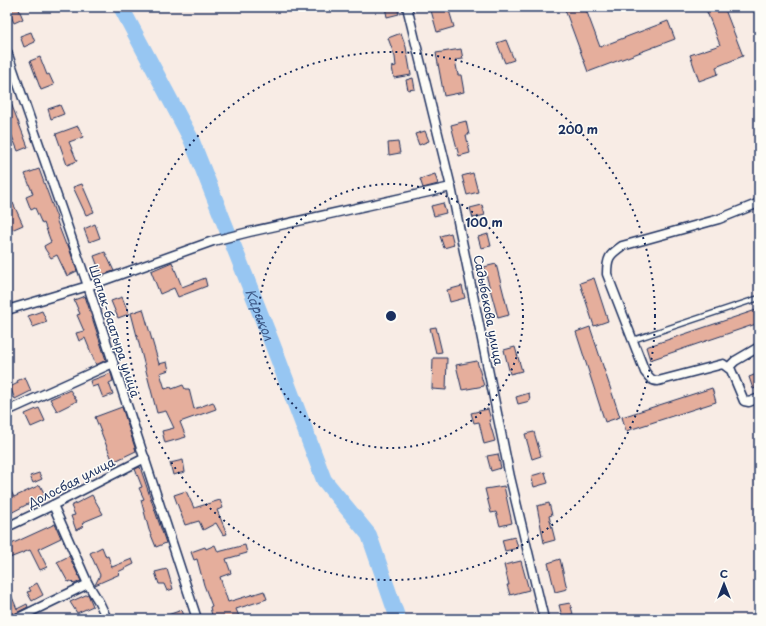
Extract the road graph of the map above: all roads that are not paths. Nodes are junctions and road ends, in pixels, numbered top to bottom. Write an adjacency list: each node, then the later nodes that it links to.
1 (407, 7): 3 (street, Садыбекова улица)
2 (7, 52): 5 (street, Шапак-баатыра улица)
3 (451, 187): 5 (street); 21 (street, Садыбекова улица)
4 (759, 204): 8 (street)
5 (88, 286): 7 (street); 10 (street, Шапак-баатыра улица)
6 (759, 298): 8 (lane)
7 (7, 310)
8 (633, 340): 11 (street)
9 (759, 347): 11 (street)
10 (113, 363): 13 (street); 14 (street, Шапак-баатыра улица)
11 (729, 367): 12 (street)
12 (759, 398)
13 (7, 411)
14 (145, 458): 15 (street, Долосбая улица); 20 (street, Шапак-баатыра улица)
15 (53, 505): 16 (street, Долосбая улица); 17 (street)
16 (7, 527)
17 (88, 584): 18 (street); 19 (street)
18 (16, 619)
19 (107, 619)
20 (198, 619)
21 (544, 619)

